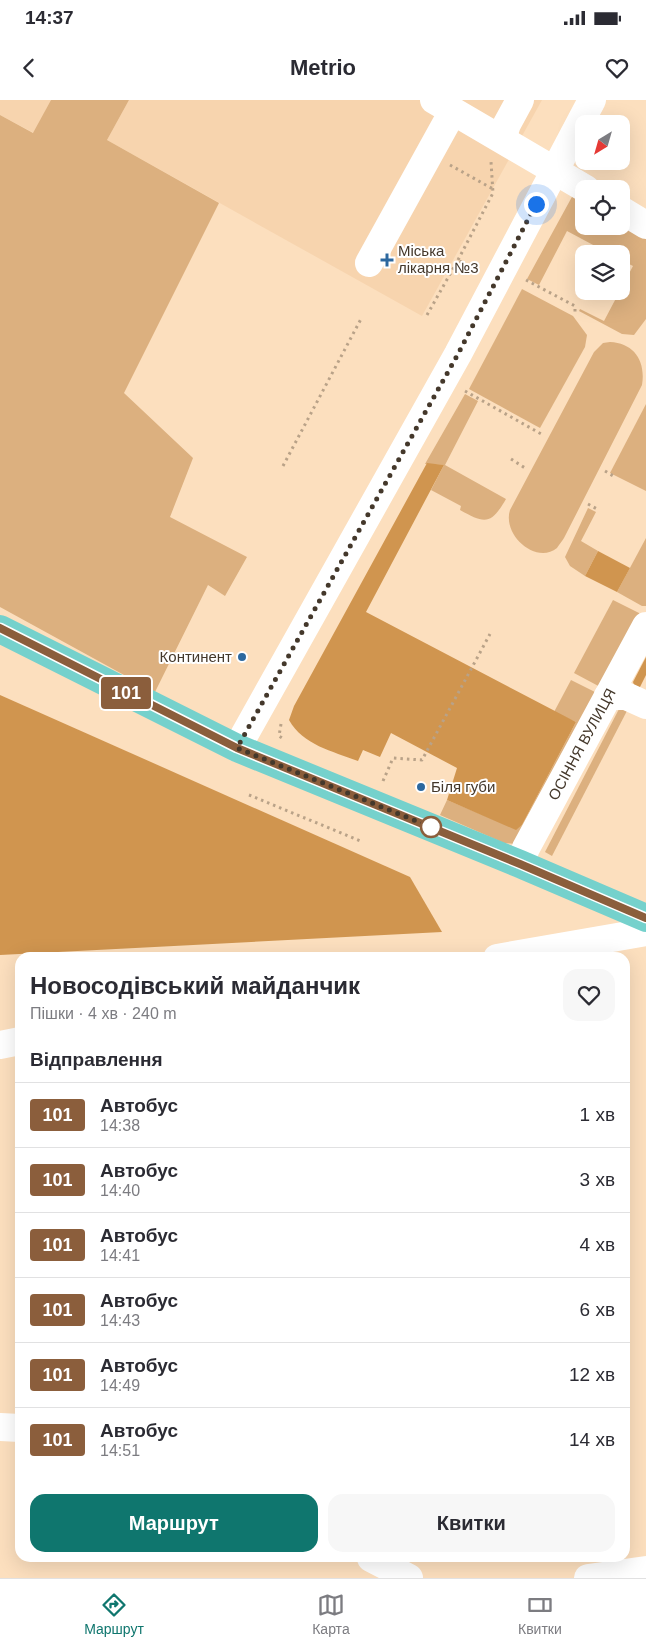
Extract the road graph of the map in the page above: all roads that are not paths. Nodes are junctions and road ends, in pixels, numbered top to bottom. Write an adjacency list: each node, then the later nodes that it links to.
1 (520, 100): 4 (street)
2 (592, 100): 5 (street)
3 (444, 106): 4 (street); 9 (street)
4 (502, 139): 5 (street)
5 (554, 170): 6 (street); 14 (street)
6 (575, 182)
7 (630, 215): 8 (street)
8 (646, 225)
9 (369, 263)
10 (646, 626): 12 (street, ОСІННЯ ВУЛИЦЯ)
11 (0, 628): 14 (main road)
12 (608, 696): 13 (street); 15 (street, ОСІННЯ ВУЛИЦЯ)
13 (646, 705)
14 (237, 748): 15 (main road)
15 (520, 864): 16 (main road)
16 (646, 918)
17 (646, 932): 18 (street)
18 (531, 952)
19 (15, 1042): 20 (street)
20 (0, 1045)
21 (0, 1427): 22 (street)
22 (15, 1428)
23 (379, 1562): 25 (street)
24 (646, 1570): 26 (street)
25 (409, 1578)
26 (588, 1578)

